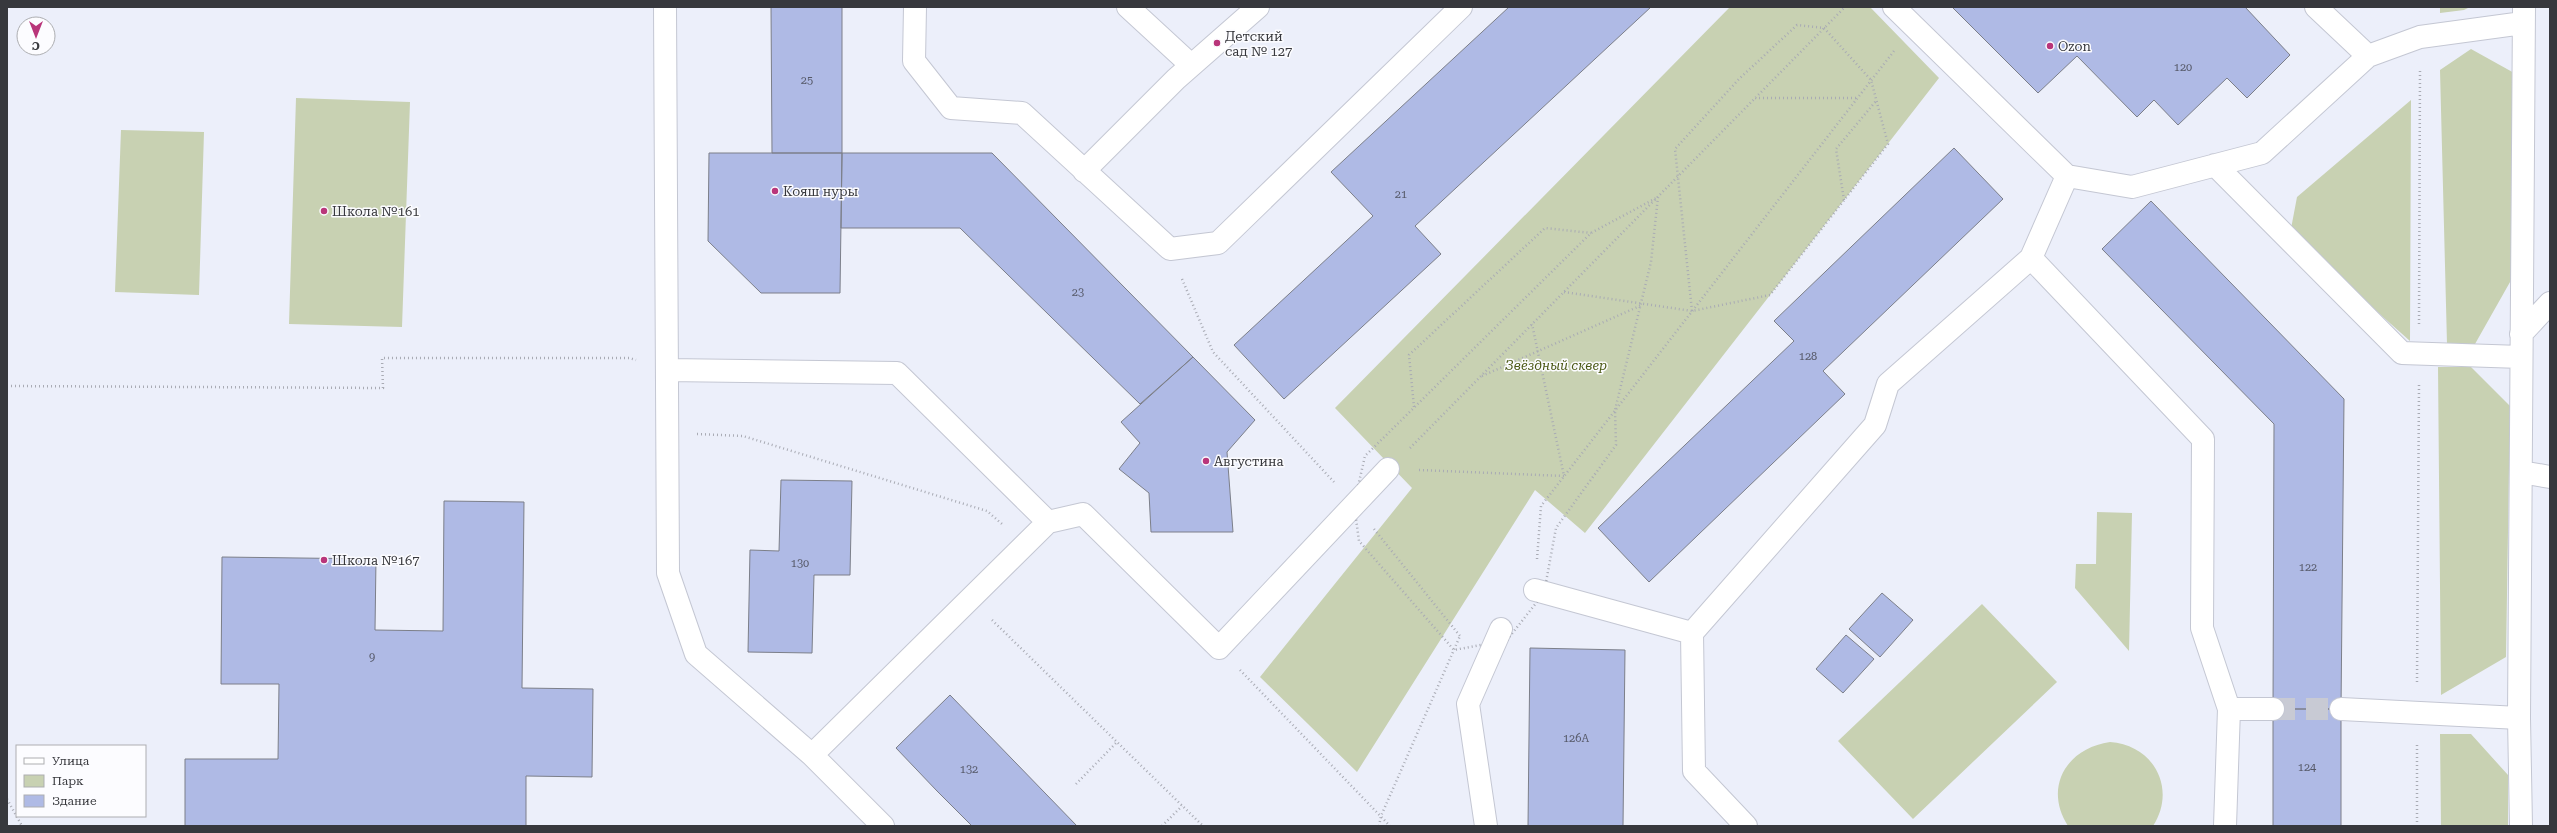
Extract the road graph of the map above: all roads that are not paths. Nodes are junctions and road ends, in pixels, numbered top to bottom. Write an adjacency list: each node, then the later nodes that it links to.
1 (665, 7): 18 (lane)
2 (915, 7): 12 (lane)
3 (1128, 7): 10 (lane)
4 (1258, 7): 10 (lane)
5 (1461, 7): 12 (lane)
6 (1894, 7): 13 (lane)
7 (2316, 7): 9 (lane)
8 (2523, 15): 9 (lane); 16 (lane)
9 (2368, 56): 11 (lane)
10 (1191, 65): 12 (lane)
11 (2215, 165): 13 (lane); 17 (lane)
12 (1084, 171)
13 (2067, 176): 14 (lane)
14 (2031, 258): 24 (lane); 26 (lane)
15 (2550, 303): 16 (lane)
16 (2521, 334): 17 (lane)
17 (2521, 357): 20 (lane)
18 (667, 370): 22 (lane); 30 (lane)
19 (1388, 469): 22 (lane)
20 (2521, 472): 21 (lane); 29 (lane)
21 (2550, 478)
22 (1048, 522): 30 (lane)
23 (1539, 591): 24 (lane)
24 (1692, 633): 33 (lane)
25 (1498, 636): 32 (lane)
26 (2229, 709): 27 (lane); 34 (lane)
27 (2273, 709)
28 (2341, 709): 29 (lane)
29 (2519, 718): 35 (lane)
30 (812, 755): 31 (lane)
31 (883, 826)
32 (1486, 826)
33 (1746, 826)
34 (2225, 826)
35 (2522, 826)

